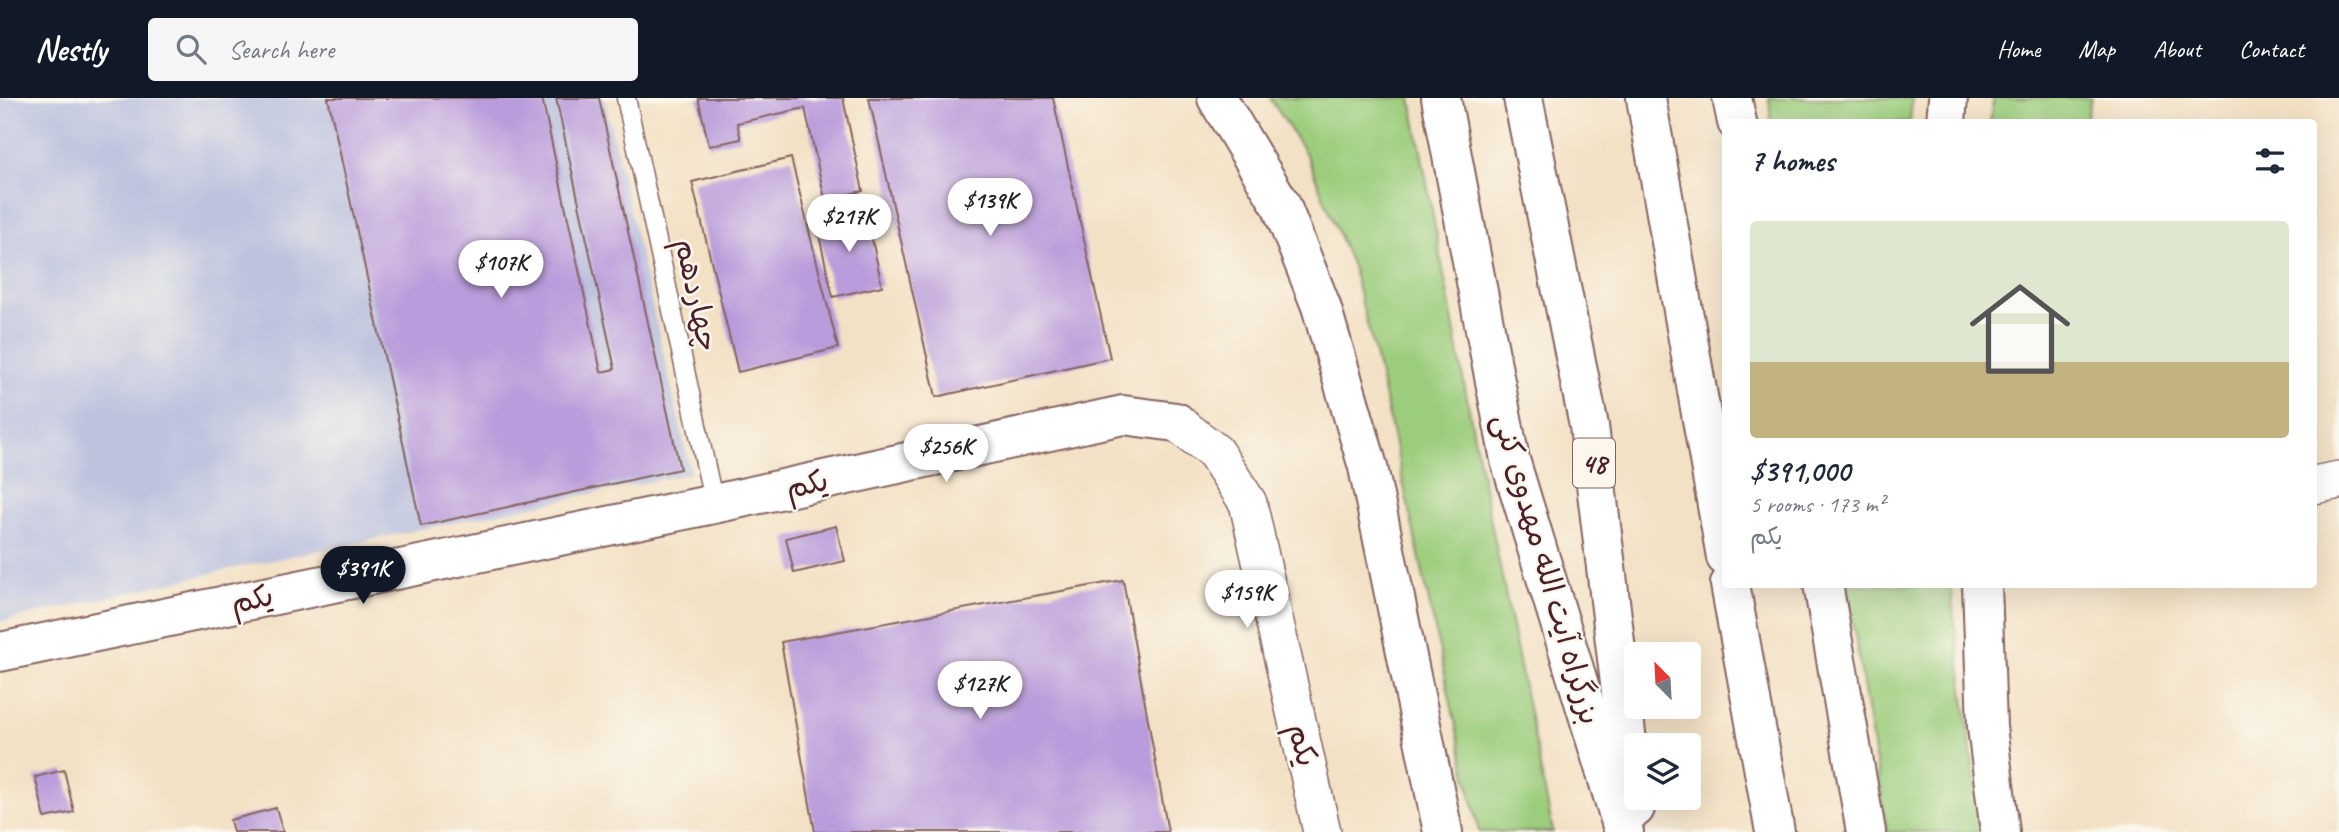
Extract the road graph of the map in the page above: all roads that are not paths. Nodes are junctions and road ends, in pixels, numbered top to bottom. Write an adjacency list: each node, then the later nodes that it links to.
1 (626, 98): 15 (lane, چهاردهم)
2 (1217, 98): 22 (main road)
3 (1441, 98): 23 (main road, بزرگراه آیت الله مهدوی کنی)
4 (1523, 98): 24 (main road, بزرگراه آیت الله مهدوی کنی / 48)
5 (1646, 98): 16 (main road)
6 (1732, 98): 9 (main road)
7 (1748, 98): 10 (main road)
8 (1948, 98): 11 (main road)
9 (1736, 119)
10 (1747, 119)
11 (1946, 119)
12 (1176, 422): 15 (main road, یکم); 21 (street, یکم)
13 (2339, 480): 14 (street)
14 (2317, 484)
15 (714, 504): 20 (main road, یکم)
16 (1722, 534)
17 (1731, 588): 25 (main road)
18 (1823, 588): 26 (main road)
19 (1982, 588): 27 (main road)
20 (0, 652)
21 (1322, 832)
22 (1443, 832)
23 (1624, 832)
24 (1638, 832)
25 (1775, 832)
26 (1866, 832)
27 (2000, 832)

